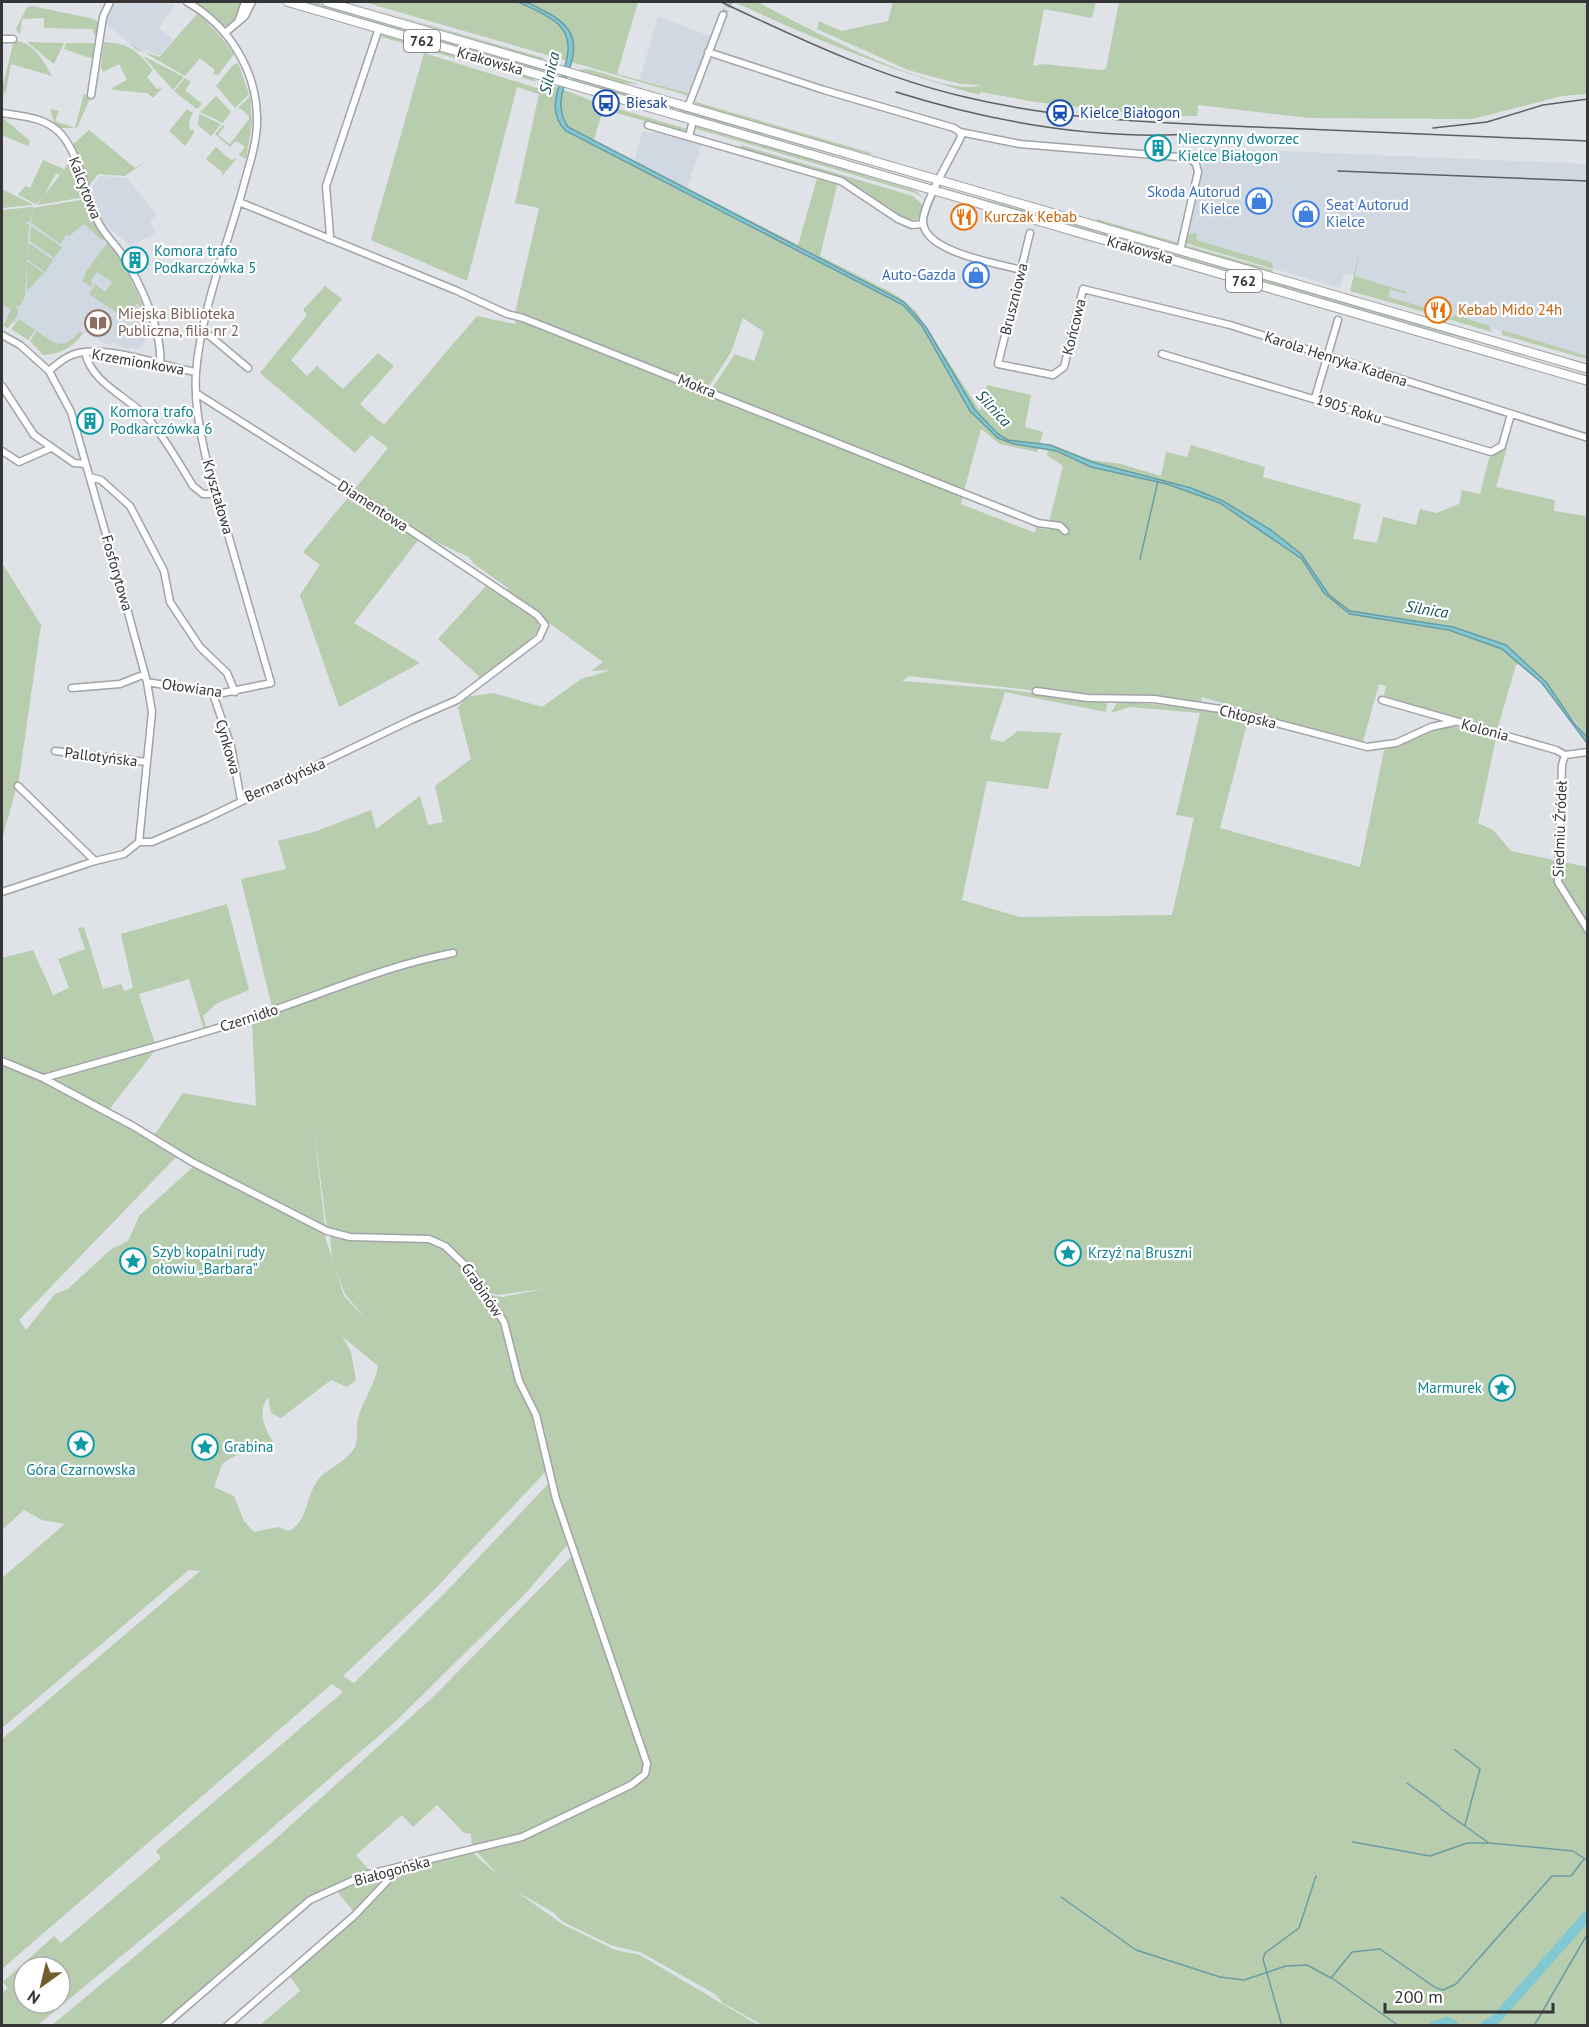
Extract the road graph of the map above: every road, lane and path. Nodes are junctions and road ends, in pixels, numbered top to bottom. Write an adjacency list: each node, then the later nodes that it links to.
1 (110, 2): 14 (street)
2 (187, 2): 10 (street, Kryształowa)
3 (245, 2): 8 (street)
4 (252, 2): 8 (street)
5 (288, 2): 9 (main road, Krakowska / 762)
6 (327, 2): 15 (main road, Krakowska / 762)
7 (723, 15): 13 (street)
8 (238, 23): 10 (street)
9 (379, 28): 17 (main road, Krakowska / 762); 26 (street)
10 (225, 33): 23 (street, Kryształowa)
11 (2, 39): 12 (street)
12 (13, 39)
13 (708, 52): 15 (street); 19 (street, Krakowska)
14 (91, 95)
15 (688, 107): 21 (main road, Krakowska / 762)
16 (2, 113): 37 (street, Kalcytowa)
17 (693, 120): 20 (street); 22 (main road, Krakowska / 762)
18 (648, 125): 20 (street)
19 (960, 132): 21 (street); 27 (street, Krakowska)
20 (689, 136): 24 (street)
21 (939, 181): 22 (street); 27 (main road, Krakowska / 762)
22 (935, 190): 24 (street); 42 (main road, Krakowska / 762)
23 (239, 202): 26 (street, Mokra); 31 (street, Kryształowa)
24 (923, 224): 28 (street)
25 (1030, 233): 28 (street, Bruszniowa)
26 (328, 239): 53 (street, Mokra)
27 (1180, 251): 39 (main road, Krakowska / 762)
28 (1021, 270): 36 (street, Bruszniowa)
29 (1083, 289): 35 (street, Karola Henryka Kadena); 36 (street, Końcowa)
30 (1338, 320): 35 (street)
31 (204, 331): 38 (street); 41 (street, Kryształowa)
32 (2, 335): 40 (street, Fosforytowa)
33 (85, 352): 37 (street, Krzemionkowa); 40 (street, Krzemionkowa); 52 (street)
34 (1162, 354): 45 (street, 1905 Roku)
35 (1328, 356): 45 (street); 46 (street, Karola Henryka Kadena)
36 (998, 364)
37 (160, 365): 41 (street, Krzemionkowa)
38 (248, 368)
39 (1587, 369)
40 (49, 371): 50 (street, Fosforytowa)
41 (196, 372): 44 (street, Kryształowa)
42 (1587, 381)
43 (2, 387): 48 (street)
44 (196, 393): 52 (street, Kryształowa); 54 (street, Diamentowa)
45 (1315, 398): 46 (street, 1905 Roku)
46 (1511, 414): 47 (street, Karola Henryka Kadena)
47 (1587, 438)
48 (51, 448): 49 (street); 50 (street)
49 (2, 451)
50 (85, 464): 51 (street, Fosforytowa)
51 (90, 477): 55 (street, Fosforytowa); 60 (street)
52 (216, 494): 57 (street, Kryształowa)
53 (1065, 531)
54 (545, 625): 69 (street, Bernardyńska)
55 (145, 674): 56 (street, Fosforytowa); 58 (street, Ołowiana)
56 (147, 682): 61 (street, Ołowiana); 67 (street, Fosforytowa)
57 (271, 682): 60 (street, Ołowiana)
58 (72, 688)
59 (1036, 691): 63 (street, Chłopska)
60 (235, 692): 61 (street, Ołowiana)
61 (213, 694): 69 (street, Cynkowa)
62 (1382, 700): 63 (street, Kolonia)
63 (1454, 722): 66 (street, Kolonia)
64 (55, 751): 67 (street, Pallotyńska)
65 (1587, 752): 66 (street, Kolonia)
66 (1565, 755): 73 (street, Siedmiu Źródeł)
67 (147, 762): 70 (street, Fosforytowa)
68 (18, 786): 71 (street)
69 (241, 800): 70 (street, Bernardyńska)
70 (139, 842): 71 (street, Bernardyńska)
71 (95, 861): 72 (street, Bernardyńska)
72 (2, 892)
73 (1587, 930)
74 (453, 952): 76 (street, Czernidło)
75 (2, 1061): 76 (street, Grabinów)
76 (43, 1078): 77 (street, Grabinów)
77 (646, 1768): 78 (street, Białogońska)
78 (392, 1869): 79 (street, Białogońska); 80 (street)
79 (164, 2025)
80 (227, 2025)

